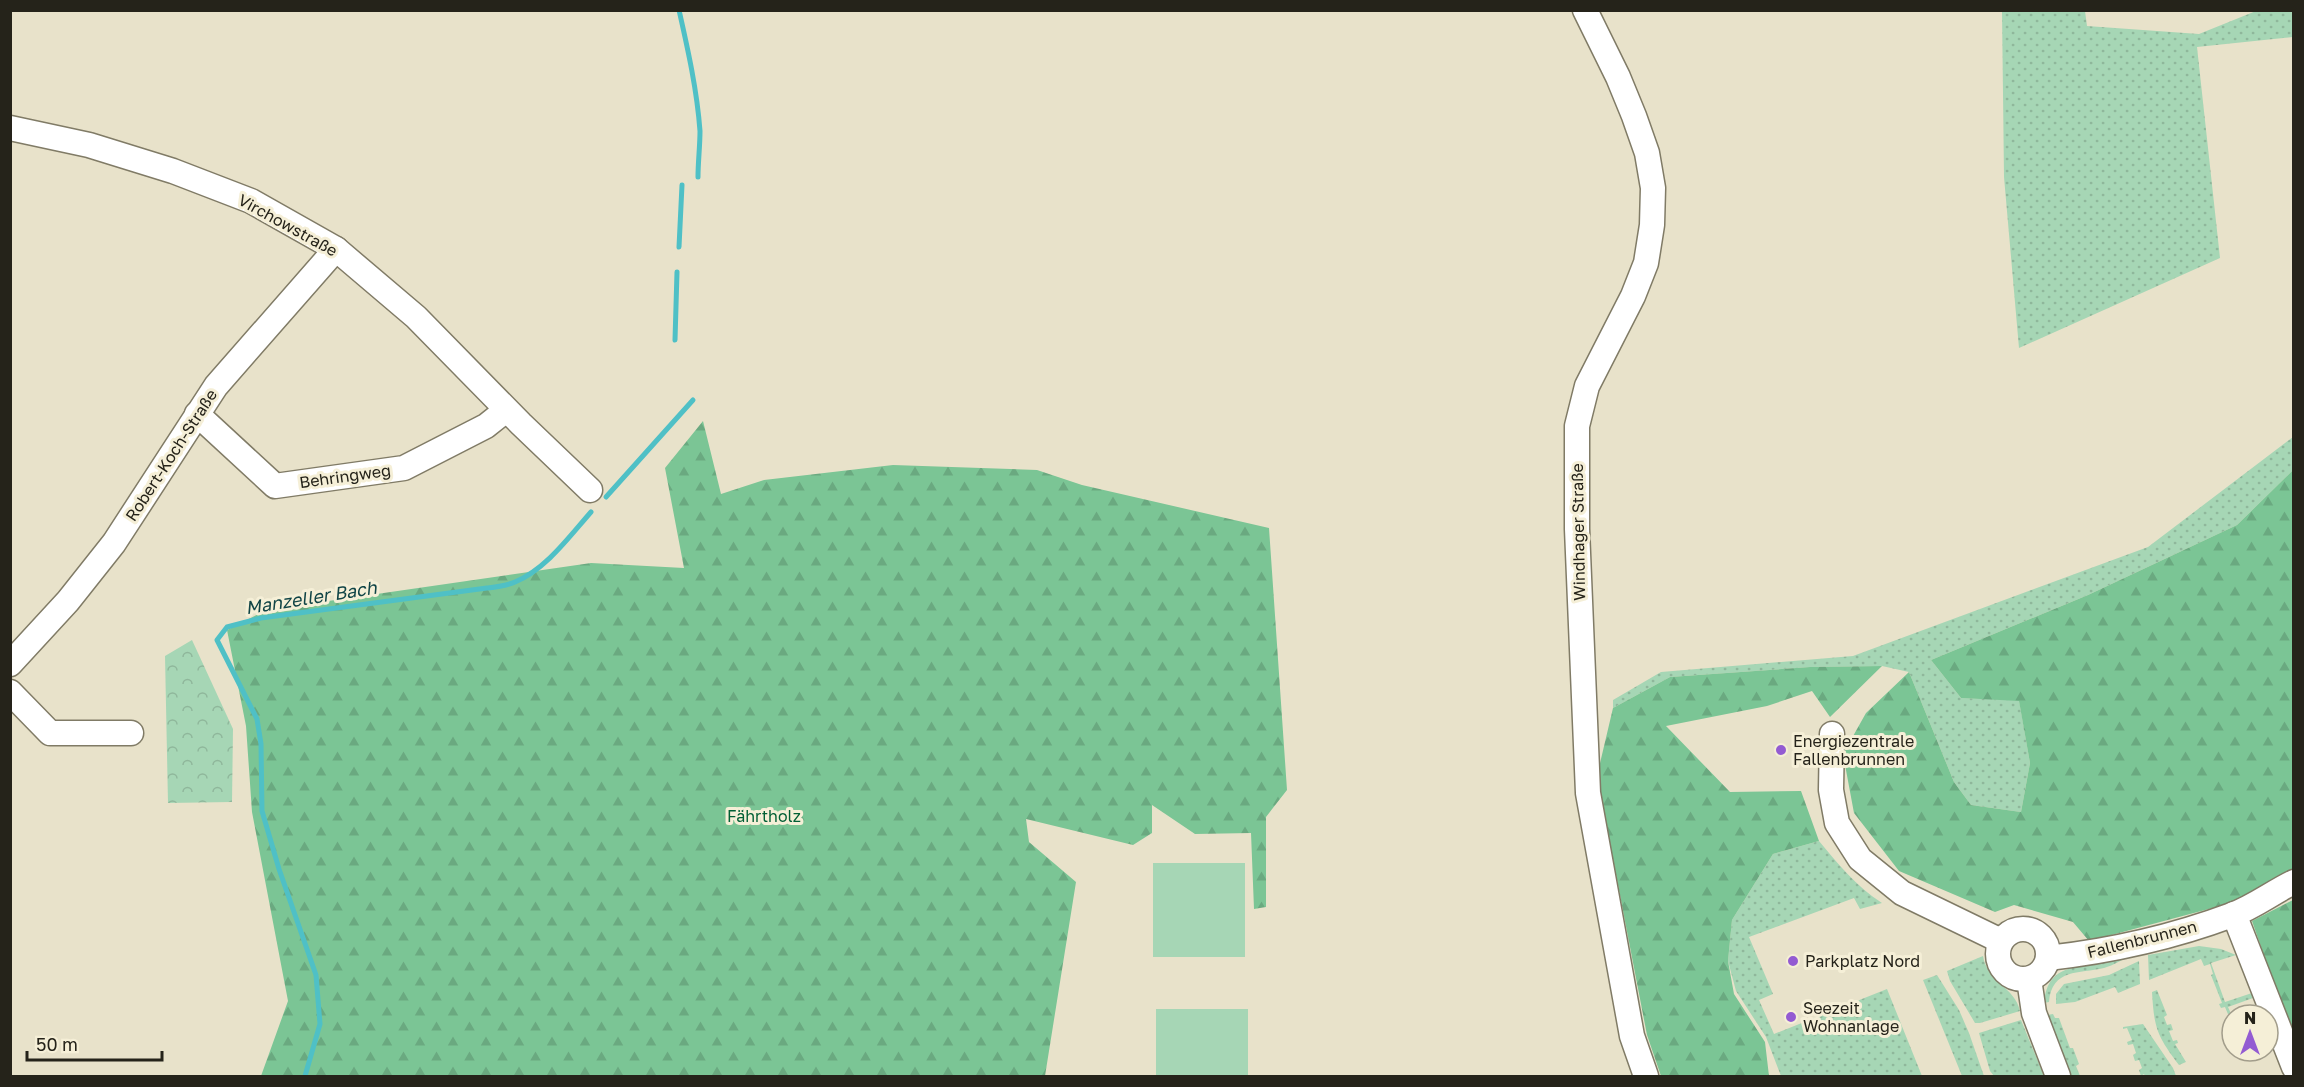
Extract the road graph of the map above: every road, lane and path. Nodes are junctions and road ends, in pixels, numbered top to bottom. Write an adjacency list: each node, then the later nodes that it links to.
1 (1585, 10): 17 (street, Windhager Straße)
2 (10, 128): 3 (street, Virchowstraße)
3 (336, 249): 4 (street, Virchowstraße); 5 (street, Robert-Koch-Straße)
4 (506, 410): 5 (street, Behringweg); 6 (street, Virchowstraße)
5 (197, 414): 7 (street, Robert-Koch-Straße)
6 (590, 490)
7 (10, 664)
8 (10, 692): 9 (street)
9 (131, 733)
10 (1832, 734): 13 (street)
11 (2294, 882): 12 (street, Fallenbrunnen)
12 (2234, 914): 14 (street, Fallenbrunnen); 16 (street)
13 (2001, 941): 14 (street); 15 (street)
14 (2048, 958): 15 (street)
15 (2029, 979): 18 (street)
16 (2294, 1067)
17 (1646, 1077)
18 (2058, 1077)

